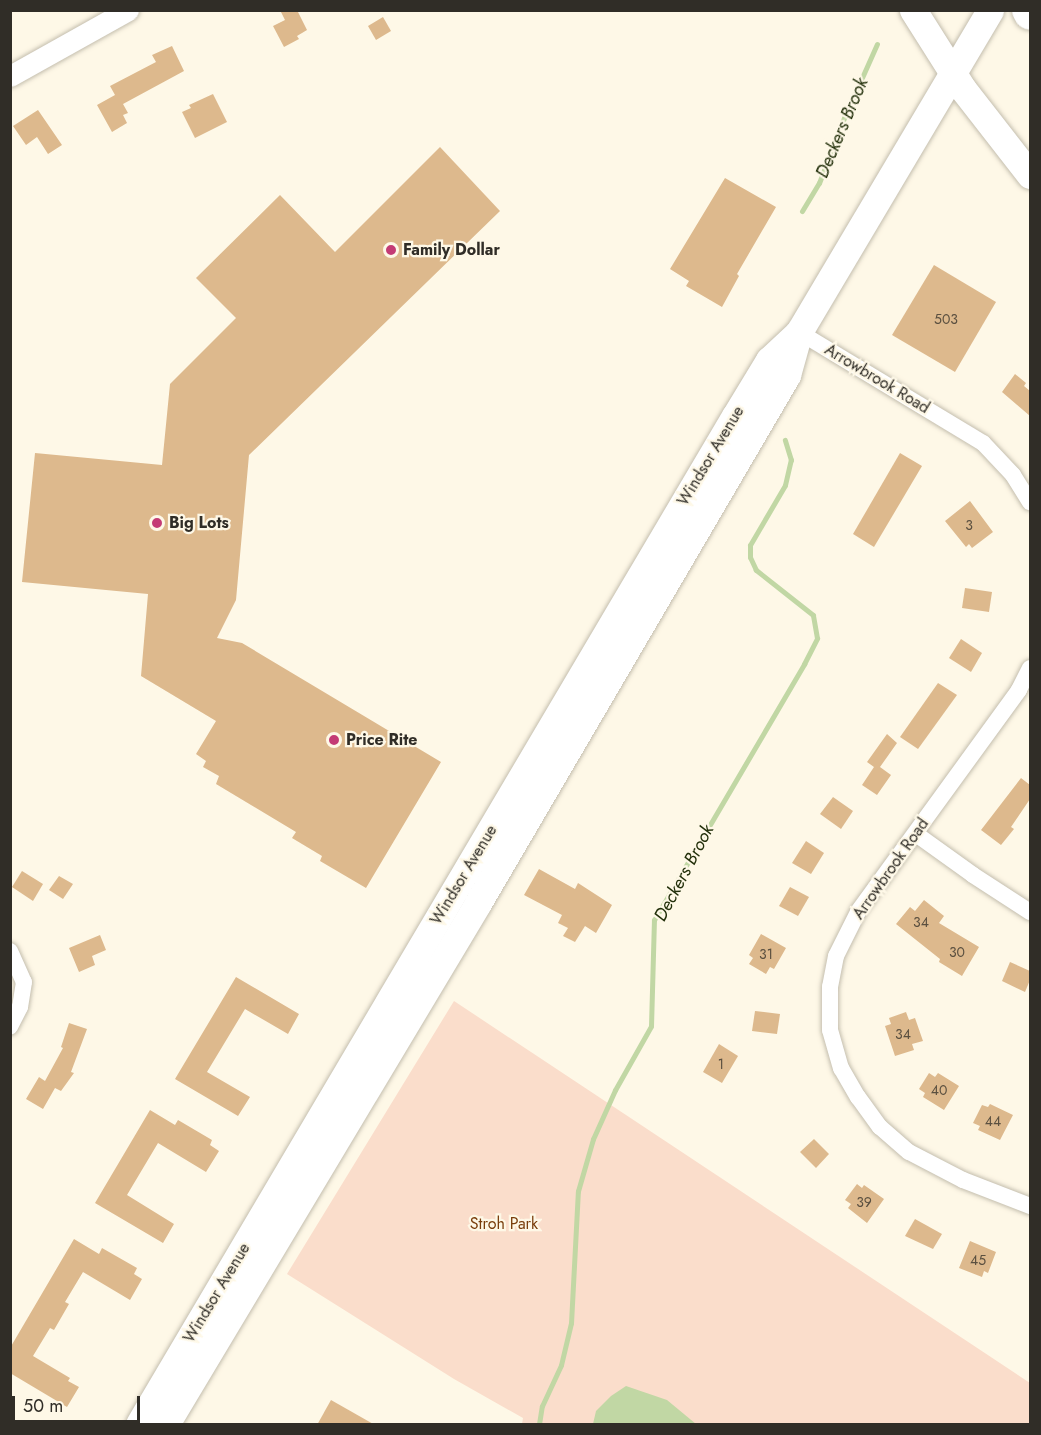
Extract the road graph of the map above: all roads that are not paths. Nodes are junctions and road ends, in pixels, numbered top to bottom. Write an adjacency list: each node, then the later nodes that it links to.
1 (128, 10): 5 (street)
2 (913, 10): 4 (main road)
3 (990, 10): 4 (main road, Windsor Avenue)
4 (953, 74): 6 (main road); 7 (main road, Windsor Avenue)
5 (10, 76)
6 (1030, 175)
7 (799, 332): 8 (street, Arrowbrook Road); 15 (main road, Windsor Avenue)
8 (1030, 502)
9 (1030, 668): 10 (street, Arrowbrook Road)
10 (916, 834): 11 (street); 14 (street, Arrowbrook Road)
11 (1030, 912)
12 (10, 951): 13 (street)
13 (10, 1028)
14 (1030, 1206)
15 (213, 1322): 16 (main road, Windsor Avenue); 17 (main road, Windsor Avenue)
16 (139, 1425)
17 (166, 1425)

